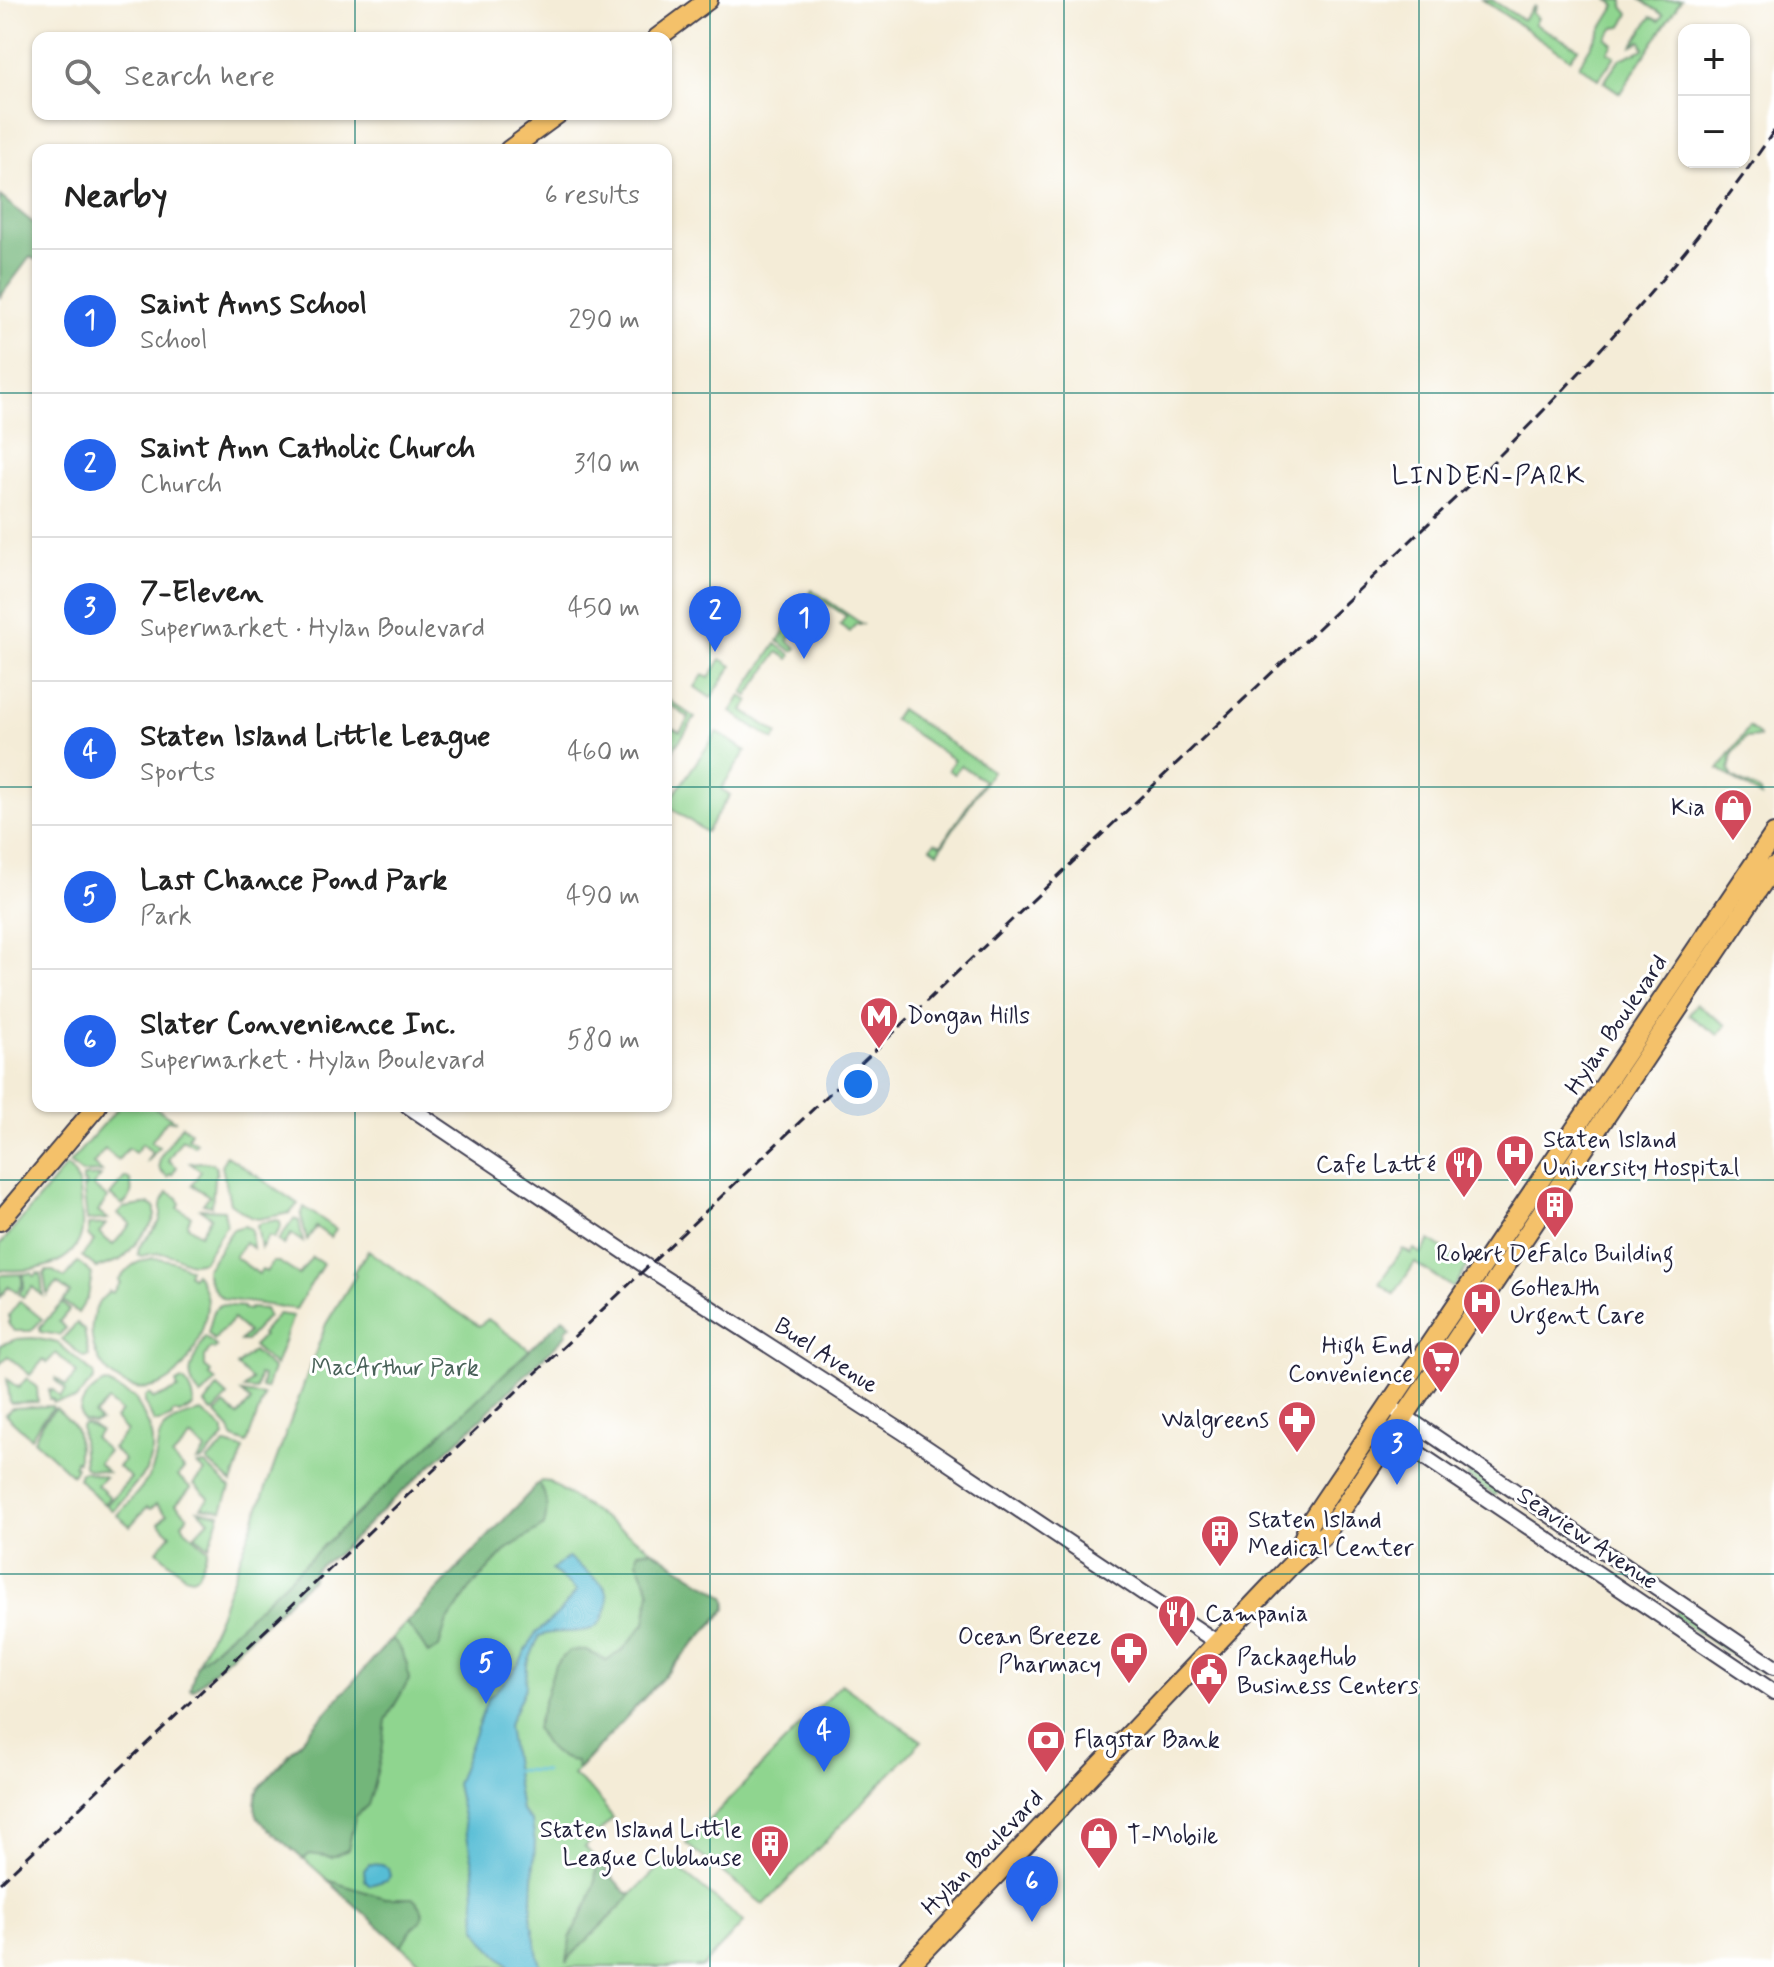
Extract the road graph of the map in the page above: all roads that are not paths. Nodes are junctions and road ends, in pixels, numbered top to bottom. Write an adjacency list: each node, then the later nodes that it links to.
1 (708, 0): 2 (main road)
2 (665, 32)
3 (550, 120): 4 (main road)
4 (517, 144)
5 (1774, 834): 10 (main road, Hylan Boulevard)
6 (1774, 866): 11 (main road, Hylan Boulevard)
7 (92, 1112): 9 (main road)
8 (417, 1112): 15 (street, Buel Avenue)
9 (0, 1221)
10 (1388, 1405): 11 (street, Seaview Avenue); 12 (main road, Hylan Boulevard)
11 (1405, 1416): 13 (main road, Hylan Boulevard); 16 (street, Seaview Avenue)
12 (1373, 1428): 13 (street, Seaview Avenue); 14 (main road, Hylan Boulevard)
13 (1391, 1436): 14 (main road, Hylan Boulevard); 17 (street, Seaview Avenue)
14 (1292, 1564): 15 (main road, Hylan Boulevard)
15 (1218, 1643): 18 (main road, Hylan Boulevard)
16 (1774, 1667)
17 (1774, 1692)
18 (908, 1967)

